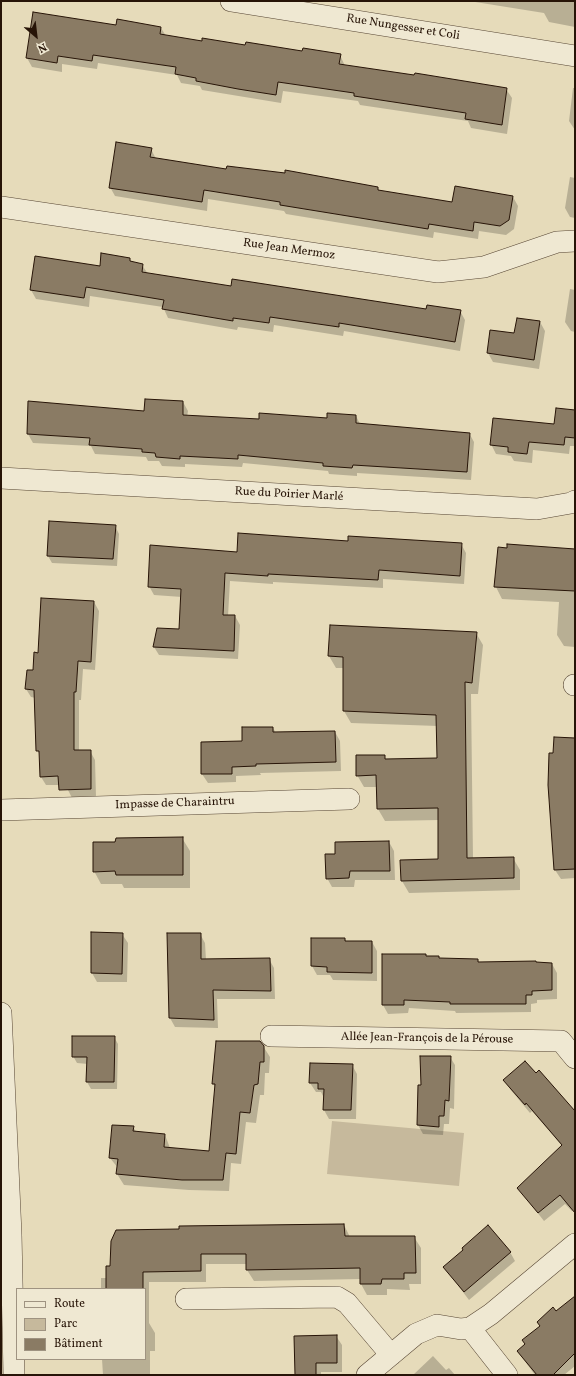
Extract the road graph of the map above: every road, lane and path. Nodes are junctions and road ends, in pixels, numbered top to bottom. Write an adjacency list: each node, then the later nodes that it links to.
1 (231, 1): 2 (street, Rue Nungesser et Coli)
2 (575, 56)
3 (1, 207): 4 (street, Rue Jean Mermoz)
4 (575, 241)
5 (1, 478): 6 (street, Rue du Poirier Marlé)
6 (575, 501)
7 (349, 799): 8 (street, Impasse de Charaintru)
8 (1, 810)
9 (1, 1013): 16 (street)
10 (271, 1036): 11 (street, Allée Jean-François de la Pérouse)
11 (575, 1058)
12 (575, 1244): 14 (street)
13 (186, 1299): 15 (street)
14 (470, 1328): 15 (street); 18 (street)
15 (391, 1355): 17 (street)
16 (14, 1375)
17 (367, 1375)
18 (507, 1375)

